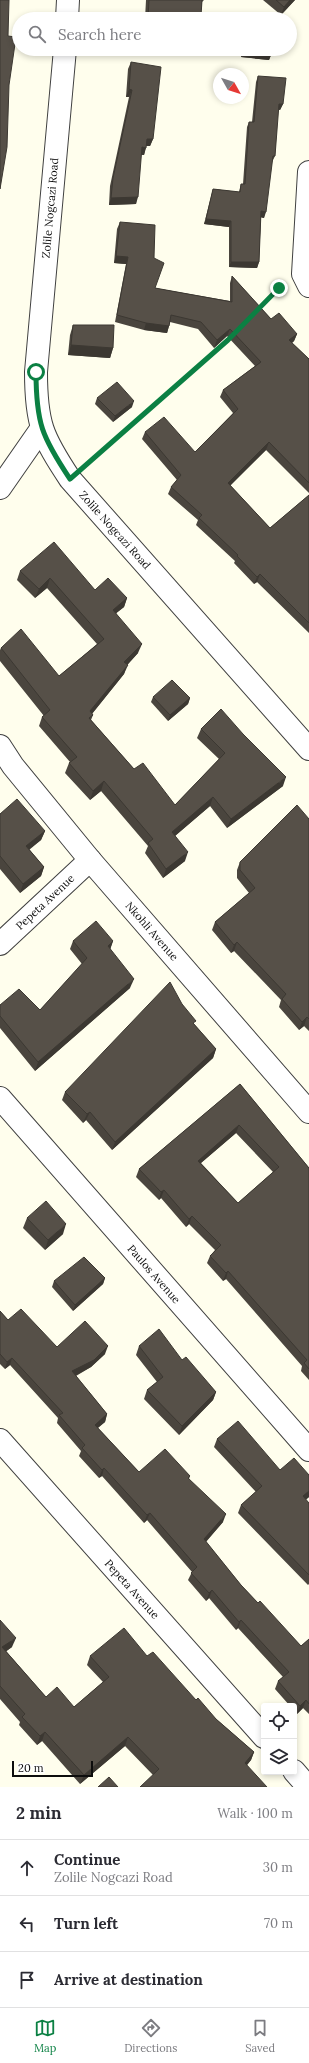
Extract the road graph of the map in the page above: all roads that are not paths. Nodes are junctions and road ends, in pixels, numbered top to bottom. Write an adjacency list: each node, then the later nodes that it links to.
1 (68, 0): 2 (street)
2 (67, 12)
3 (64, 56): 6 (street, Zolile Nogcazi Road)
4 (309, 172): 5 (street)
5 (306, 280)
6 (41, 429): 7 (street); 9 (street, Zolile Nogcazi Road)
7 (0, 488)
8 (0, 746): 10 (street, Nkohli Avenue)
9 (309, 749)
10 (90, 860): 11 (street, Pepeta Avenue); 13 (street, Nkohli Avenue)
11 (0, 944)
12 (0, 1098): 15 (street, Paulos Avenue)
13 (309, 1112)
14 (0, 1440): 16 (street, Pepeta Avenue)
15 (309, 1450)
16 (261, 1734)
17 (297, 1774): 18 (street)
18 (308, 1787)

